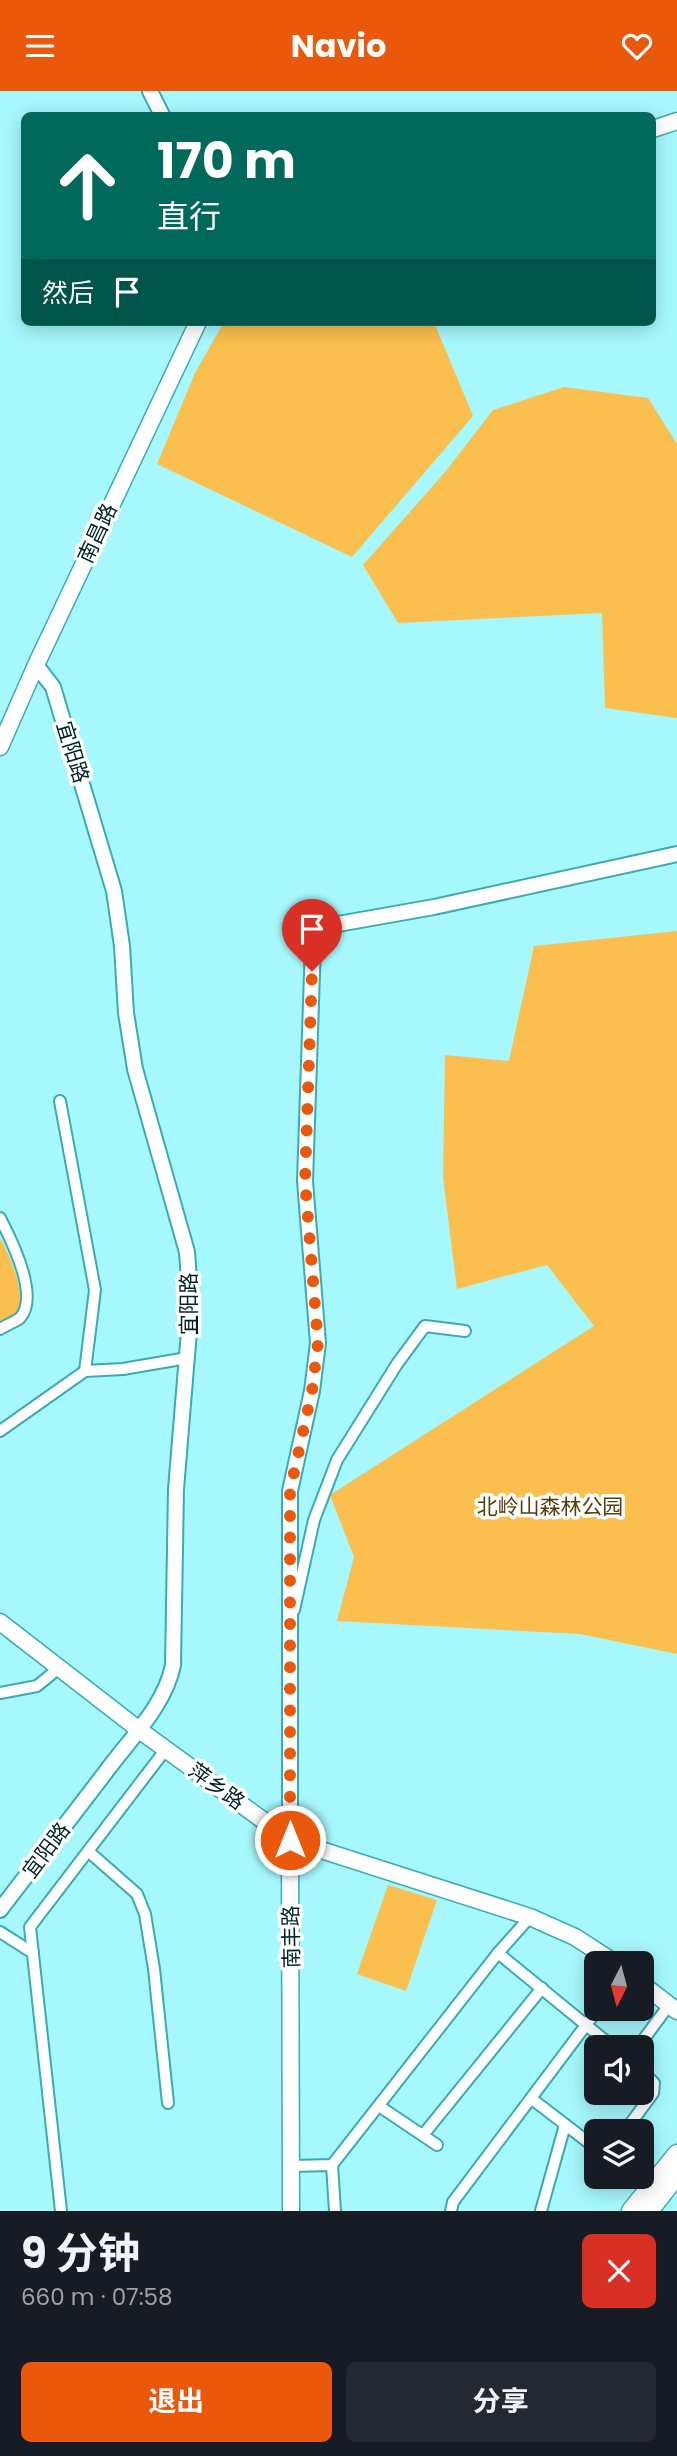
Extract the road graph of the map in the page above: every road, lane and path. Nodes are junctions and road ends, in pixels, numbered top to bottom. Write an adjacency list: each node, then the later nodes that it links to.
1 (150, 91): 2 (street)
2 (160, 112)
3 (677, 121): 4 (main road)
4 (656, 128)
5 (196, 326): 6 (main road, 南昌路)
6 (36, 665): 7 (main road, 南昌路); 13 (street, 宜阳路)
7 (0, 747)
8 (677, 854): 16 (street, 南丰路)
9 (60, 1101): 14 (street)
10 (0, 1217): 11 (street)
11 (0, 1329)
12 (465, 1331): 16 (street)
13 (187, 1358): 14 (street); 20 (street, 宜阳路)
14 (85, 1371): 15 (street)
15 (0, 1431)
16 (291, 1621): 22 (street, 南丰路)
17 (0, 1622): 18 (main road, 萍乡路)
18 (59, 1668): 19 (street); 20 (main road, 萍乡路)
19 (0, 1693)
20 (138, 1729): 21 (main road, 萍乡路); 24 (street, 宜阳路)
21 (166, 1749): 22 (main road, 萍乡路); 23 (street)
22 (290, 1840): 25 (main road, 萍乡路); 45 (main road, 南丰路)
23 (88, 1851): 29 (street); 38 (street)
24 (0, 1910)
25 (530, 1917): 27 (main road, 萍乡路); 28 (street)
26 (0, 1932): 29 (street)
27 (597, 1951)
28 (498, 1953): 30 (street); 39 (street)
29 (33, 1954): 49 (street)
30 (542, 1989): 34 (street); 41 (street)
31 (654, 1993): 32 (main road)
32 (673, 2008): 36 (street)
33 (589, 2021): 34 (street)
34 (586, 2025): 35 (street); 37 (street)
35 (598, 2035)
36 (649, 2035)
37 (532, 2099): 40 (street); 52 (street)
38 (168, 2103)
39 (379, 2106): 41 (street); 46 (street)
40 (565, 2125): 42 (street); 53 (street)
41 (423, 2135): 43 (street)
42 (584, 2139)
43 (437, 2145)
44 (677, 2154): 48 (main road)
45 (291, 2165): 46 (street); 50 (main road, 南丰路)
46 (332, 2165): 51 (street)
47 (677, 2175): 48 (main road)
48 (653, 2203): 54 (main road)
49 (61, 2211)
50 (291, 2211)
51 (335, 2211)
52 (451, 2211)
53 (541, 2211)
54 (631, 2211)

